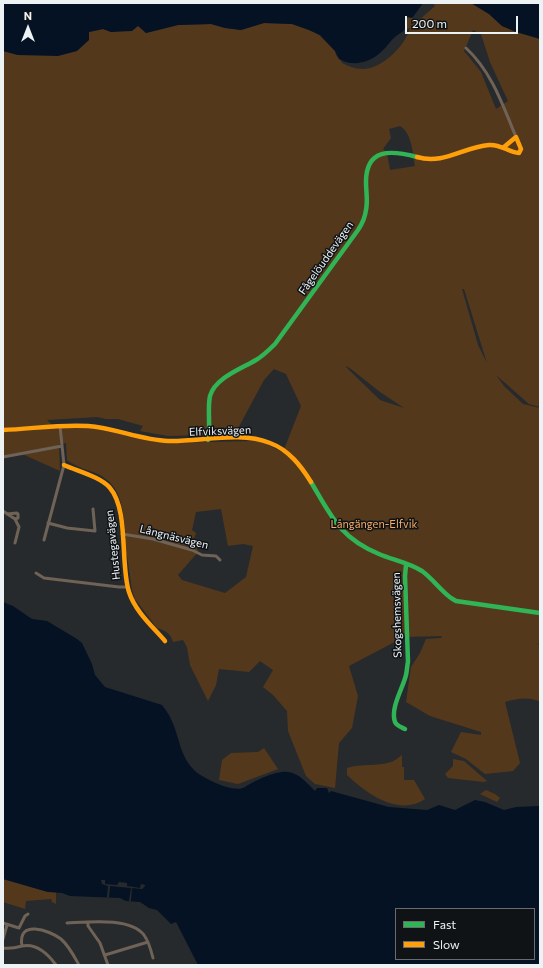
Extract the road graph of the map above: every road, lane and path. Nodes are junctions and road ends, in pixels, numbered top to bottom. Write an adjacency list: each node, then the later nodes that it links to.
1 (466, 48): 2 (street, Fågelöuddevägen)
2 (516, 137): 3 (street); 3 (street, Fågelöuddevägen)
3 (504, 147): 6 (street, Fågelöuddevägen)
4 (60, 426): 5 (street, Elfviksvägen); 6 (street, Elfviksvägen); 7 (street)
5 (3, 430)
6 (208, 440): 19 (street, Elfviksvägen)
7 (62, 446): 8 (street); 9 (street)
8 (3, 457)
9 (64, 465): 14 (street); 15 (street, Hustegavägen)
10 (93, 509): 14 (street)
11 (3, 511): 12 (street)
12 (7, 514): 13 (street); 13 (street)
13 (15, 519): 17 (street)
14 (48, 523): 16 (street)
15 (122, 534): 18 (street, Långnäsvägen); 21 (street, Hustegavägen)
16 (44, 540)
17 (15, 543)
18 (220, 560)
19 (406, 565): 22 (street, Elfviksvägen); 24 (street, Skogshemsvägen)
20 (36, 573): 21 (street)
21 (127, 587): 23 (street, Hustegavägen)
22 (540, 613)
23 (165, 641)
24 (405, 730)
25 (28, 914): 29 (street)
26 (88, 922): 28 (street); 31 (street); 34 (street)
27 (3, 923): 29 (street)
28 (67, 923)
29 (7, 925): 30 (street)
30 (3, 939)
31 (148, 942): 34 (street); 35 (street)
32 (22, 946): 33 (street); 36 (street); 37 (street)
33 (3, 948)
34 (105, 954): 38 (street)
35 (153, 958)
36 (56, 965)
37 (79, 965)
38 (108, 965)

